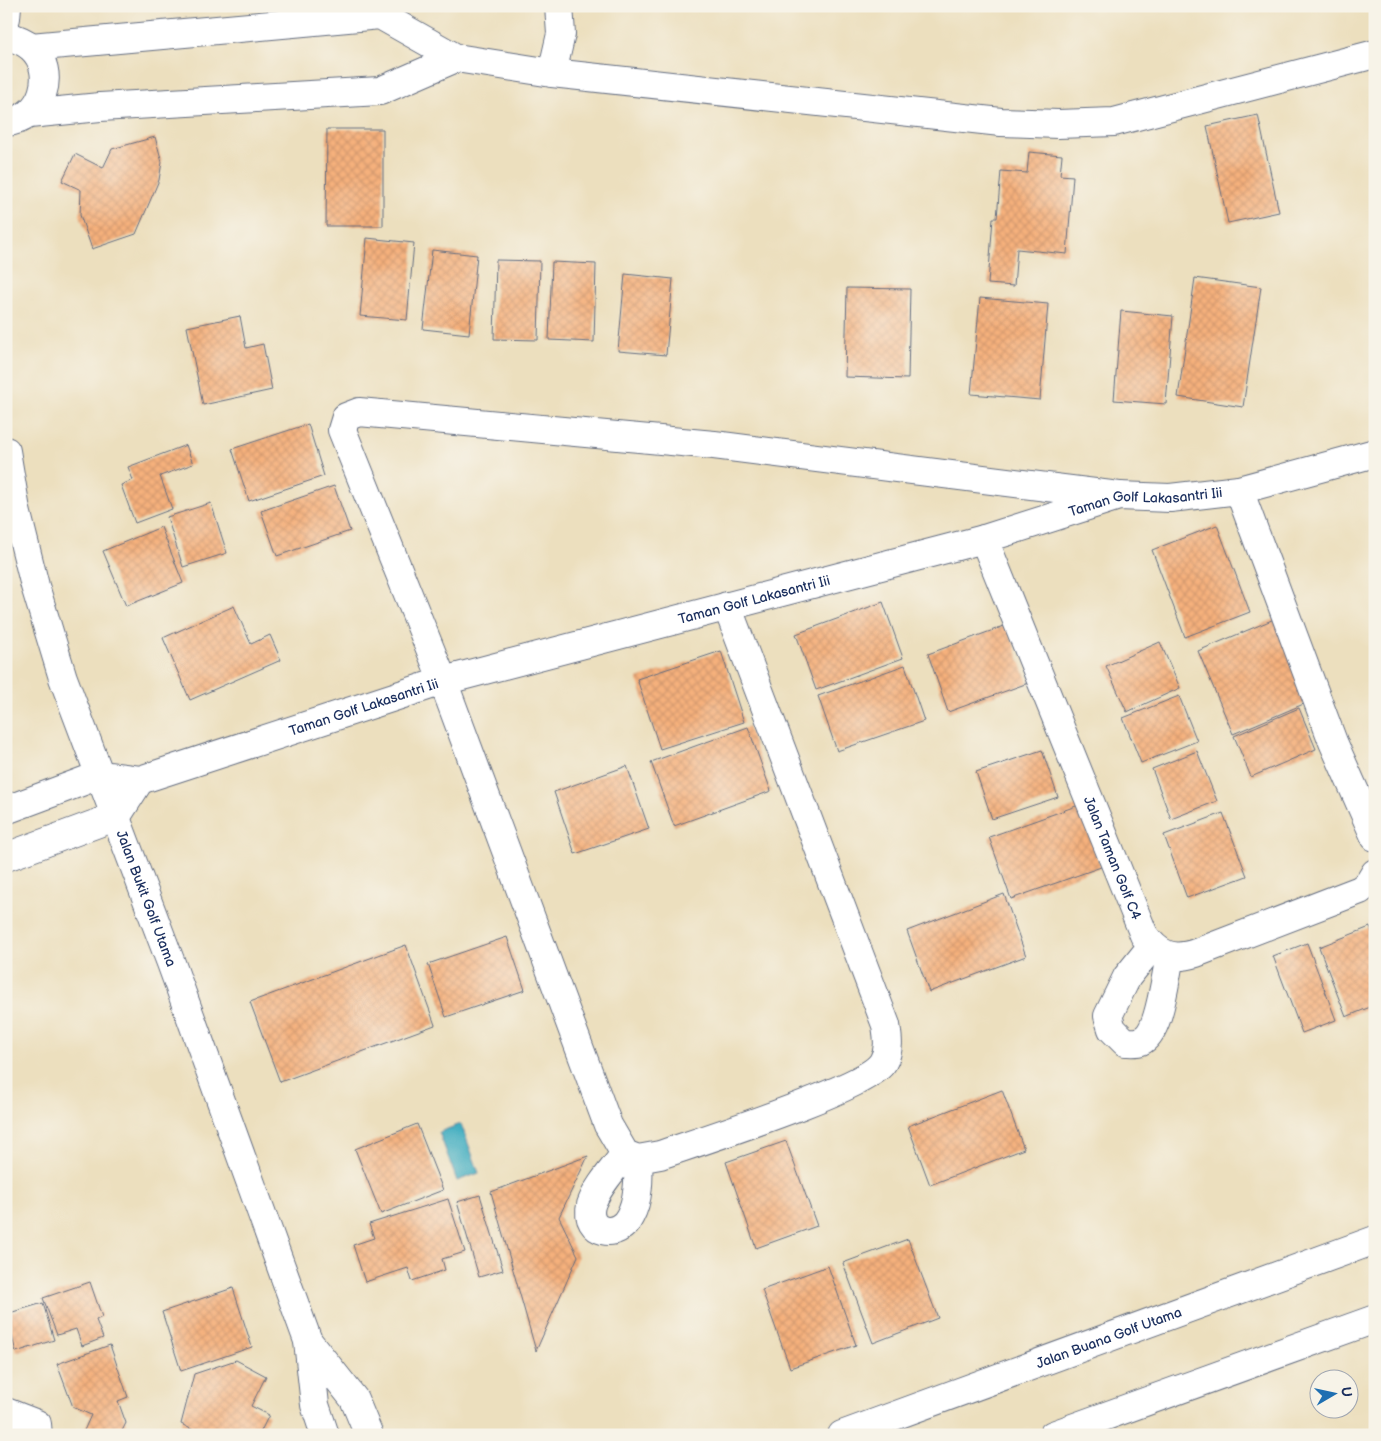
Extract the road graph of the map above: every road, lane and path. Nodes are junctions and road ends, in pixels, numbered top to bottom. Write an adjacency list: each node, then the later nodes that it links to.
1 (7, 6): 4 (street)
2 (558, 6): 9 (street)
3 (380, 10): 6 (street); 8 (street)
4 (6, 18)
5 (6, 36): 6 (street)
6 (31, 47): 10 (street)
7 (1375, 54): 9 (street)
8 (456, 58): 9 (street); 10 (street)
9 (552, 73)
10 (17, 118)
11 (6, 451): 18 (street, Jalan Bukit Golf Utama)
12 (1375, 453): 13 (street, Taman Golf Lakasantri Iii)
13 (1239, 490): 14 (street, Taman Golf Lakasantri Iii); 22 (street)
14 (1118, 496): 15 (street, Taman Golf Lakasantri Iii); 17 (street)
15 (984, 539): 16 (street, Taman Golf Lakasantri Iii); 24 (street, Jalan Taman Golf C4)
16 (727, 606): 17 (street, Taman Golf Lakasantri Iii); 17 (street)
17 (443, 681): 19 (street, Taman Golf Lakasantri Iii)
18 (100, 775): 19 (street, Taman Golf Lakasantri Iii); 20 (street); 21 (street, Jalan Bukit Golf Utama)
19 (140, 780): 21 (street)
20 (6, 810)
21 (116, 816): 23 (street); 27 (street, Jalan Bukit Golf Utama)
22 (1375, 837)
23 (6, 857)
24 (1373, 881)
25 (1375, 1240): 32 (street, Jalan Buana Golf Utama)
26 (1375, 1319): 33 (street)
27 (308, 1341): 30 (street, Jalan Bukit Golf Utama); 31 (street, Jalan Bukit Golf Utama)
28 (6, 1412): 29 (street)
29 (38, 1435)
30 (326, 1435)
31 (369, 1435)
32 (842, 1435)
33 (1053, 1435)

